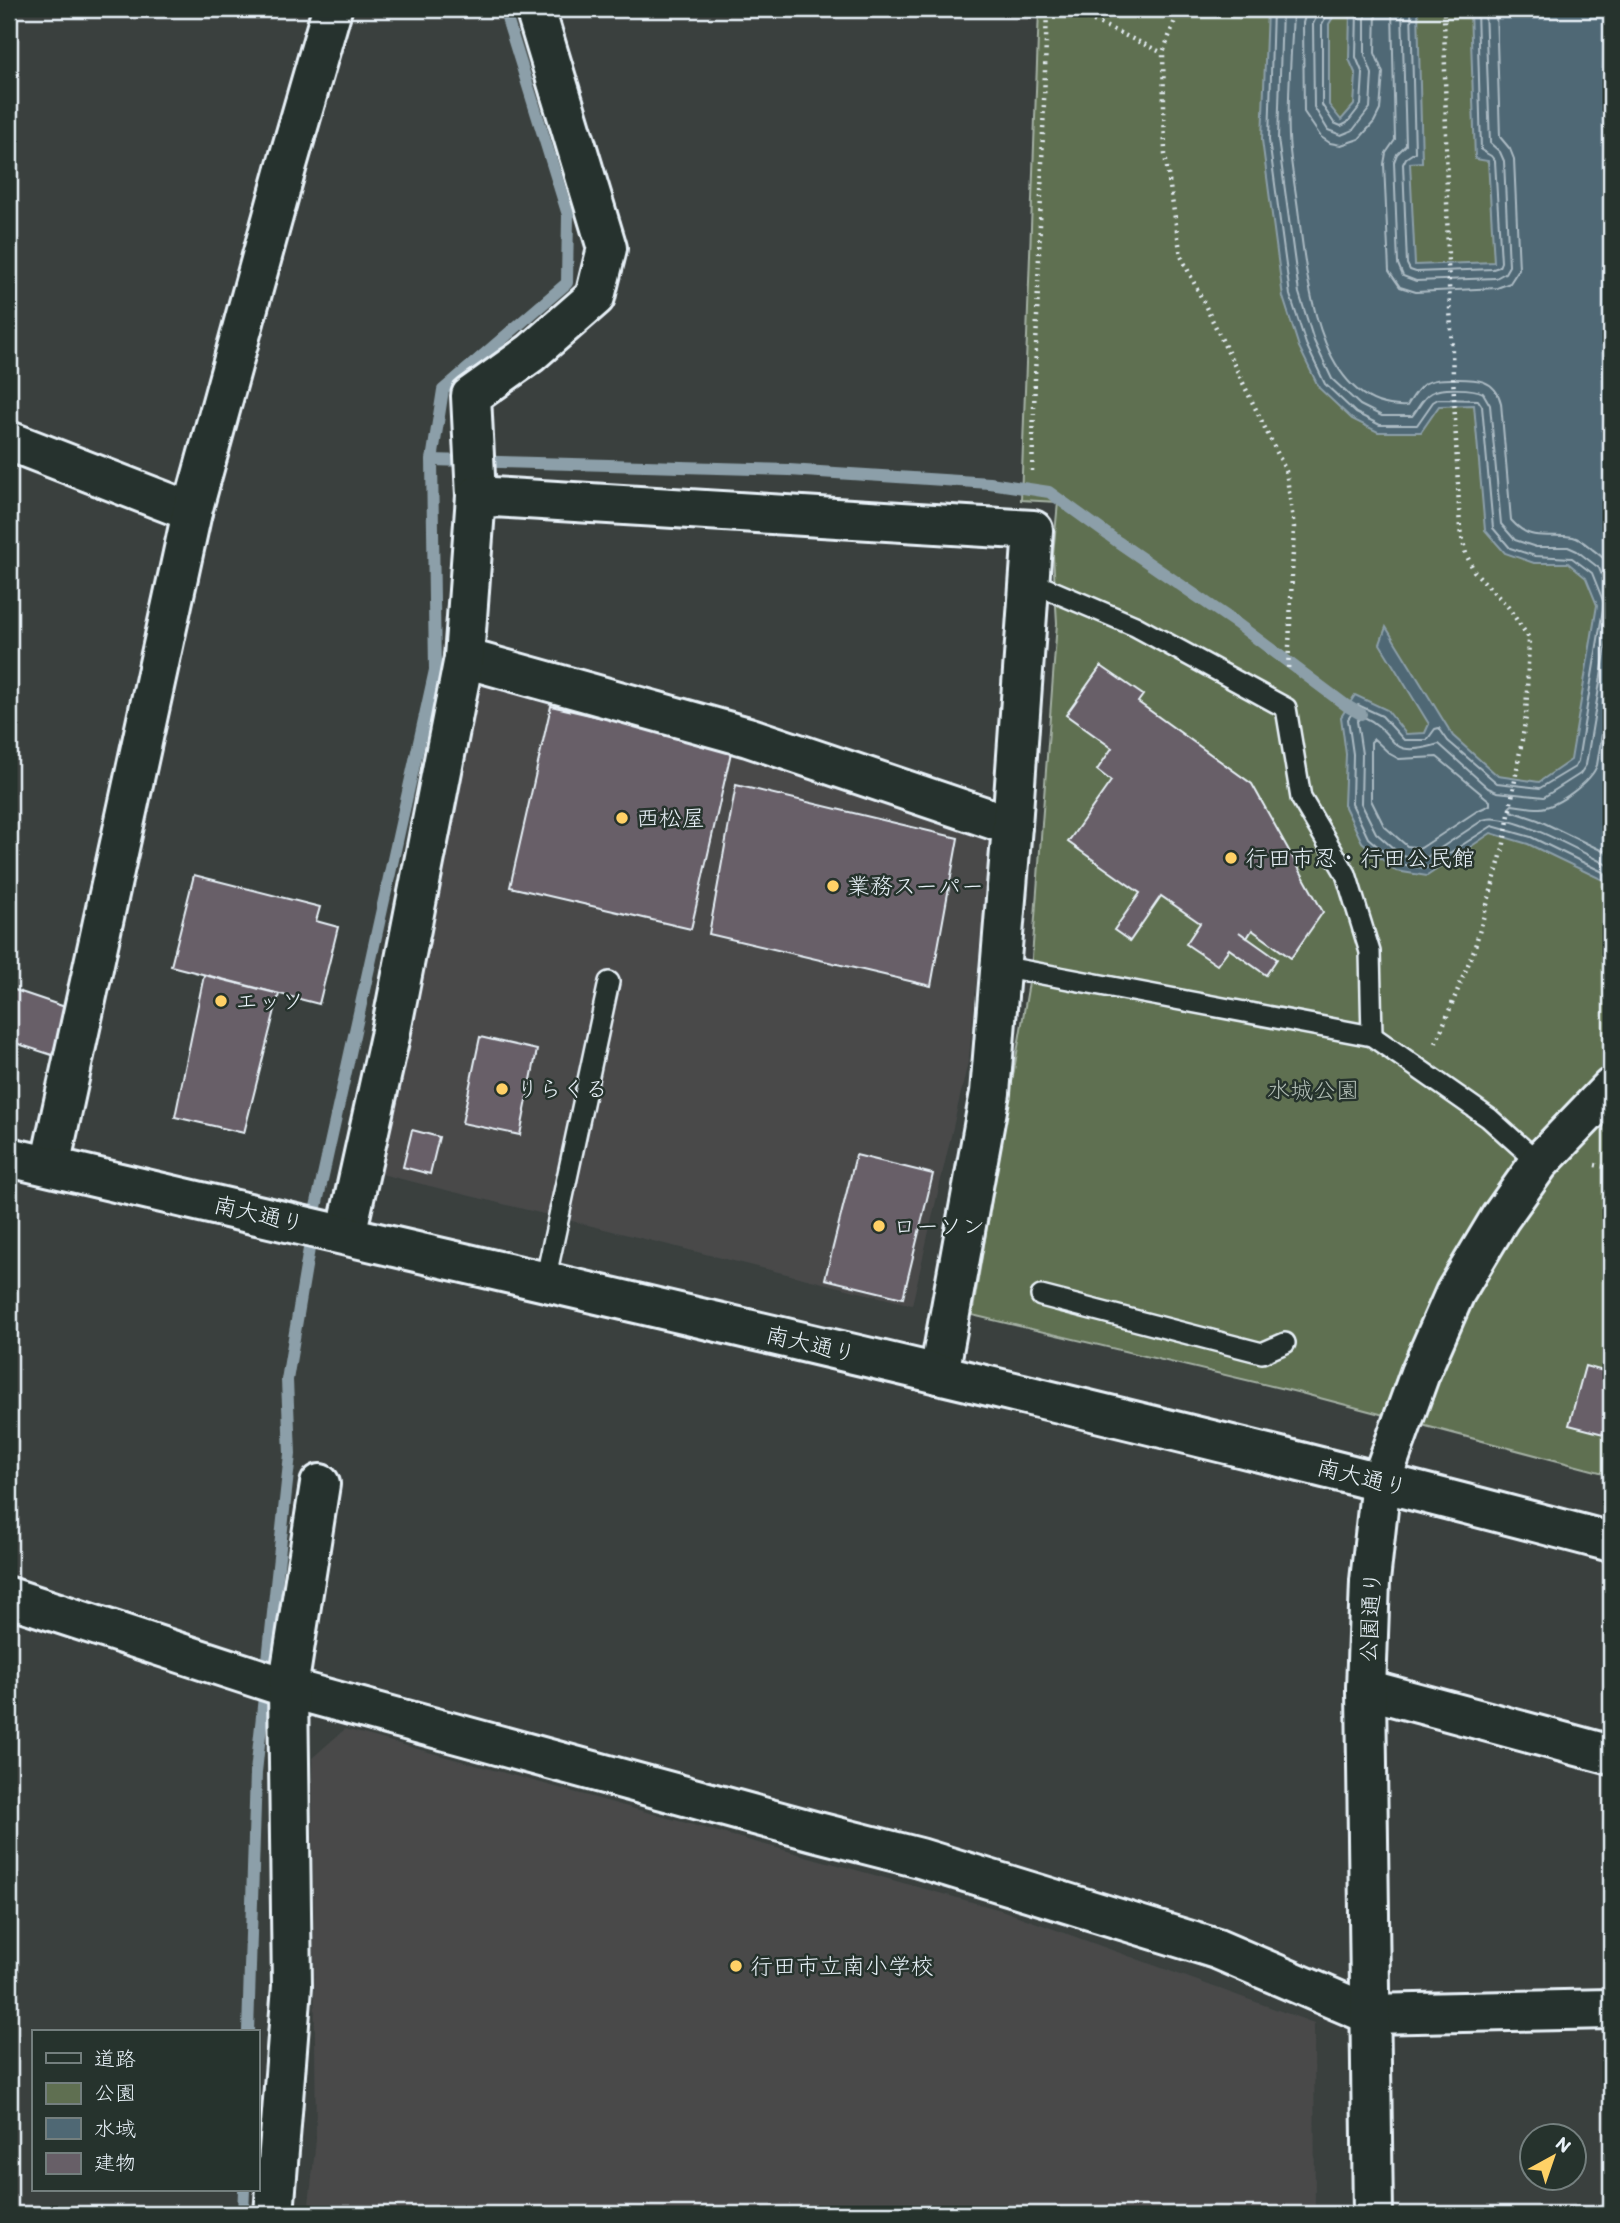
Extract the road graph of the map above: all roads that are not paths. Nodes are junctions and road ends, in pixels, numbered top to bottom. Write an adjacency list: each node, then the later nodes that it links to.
1 (332, 9): 5 (street)
2 (535, 9): 4 (street)
3 (9, 440): 5 (street)
4 (476, 496): 6 (street); 7 (street)
5 (192, 512): 15 (street)
6 (1029, 581): 8 (street); 11 (lane)
7 (464, 658): 8 (street); 16 (street)
8 (1012, 826): 9 (street)
9 (1000, 966): 11 (lane); 20 (street)
10 (609, 982): 17 (lane)
11 (1372, 1036): 14 (lane)
12 (1611, 1088): 14 (street, 公園通り)
13 (9, 1157): 15 (street, 南大通り)
14 (1539, 1163): 21 (street, 公園通り)
15 (50, 1166): 16 (street, 南大通り)
16 (346, 1234): 17 (street, 南大通り)
17 (545, 1282): 20 (street, 南大通り)
18 (1041, 1296): 19 (lane)
19 (1285, 1343)
20 (939, 1374): 21 (street, 南大通り)
21 (1381, 1480): 23 (street, 南大通り); 26 (street, 公園通り)
22 (320, 1484): 25 (street)
23 (1611, 1542)
24 (9, 1597): 25 (street)
25 (288, 1688): 29 (street); 30 (street)
26 (1366, 1689): 27 (street); 29 (street, 公園通り)
27 (1611, 1755)
28 (1611, 2009): 29 (street)
29 (1369, 2014): 31 (street, 公園通り)
30 (274, 2214)
31 (1373, 2214)

